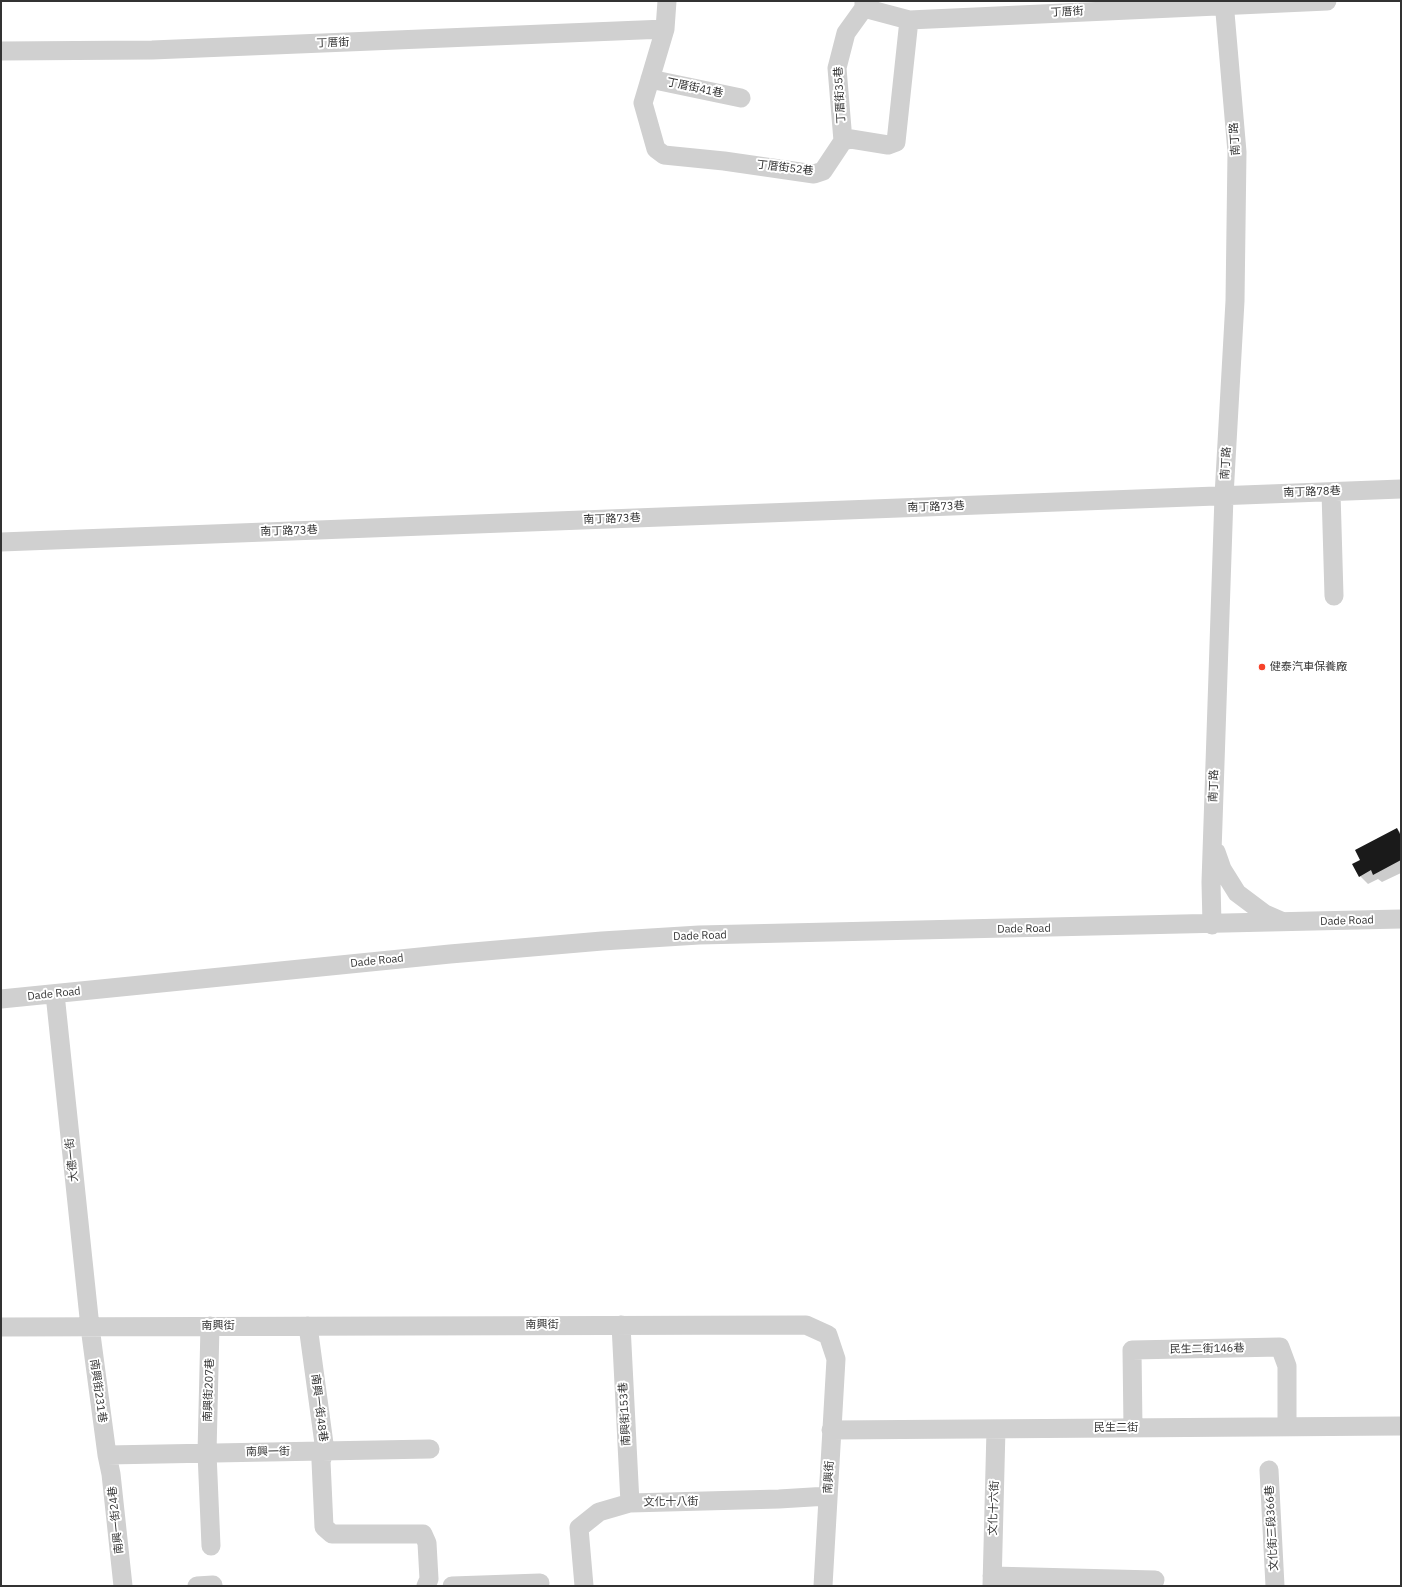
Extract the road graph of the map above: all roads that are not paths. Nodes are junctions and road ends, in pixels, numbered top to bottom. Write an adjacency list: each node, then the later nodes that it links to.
1 (667, 1): 6 (street)
2 (1327, 1): 3 (street, 丁厝街)
3 (1224, 3): 5 (street, 丁厝街); 13 (street, 南丁路)
4 (864, 5): 5 (street); 10 (street, 丁厝街35巷)
5 (909, 20): 10 (street)
6 (665, 29): 7 (street, 丁厝街); 8 (street, 丁厝街52巷)
7 (1, 51)
8 (650, 79): 9 (street, 丁厝街41巷); 10 (street, 丁厝街52巷)
9 (741, 98)
10 (843, 141)
11 (1401, 489): 12 (street, 南丁路78巷)
12 (1331, 492): 13 (street, 南丁路78巷); 15 (street)
13 (1224, 496): 14 (street, 南丁路73巷); 16 (street, 南丁路)
14 (1, 542)
15 (1334, 596)
16 (1213, 839): 18 (street); 19 (street, 南丁路)
17 (1401, 919): 18 (street, Dade Road)
18 (1284, 922): 19 (street, Dade Road)
19 (1212, 925): 20 (street, Dade Road)
20 (55, 994): 21 (street, Dade Road); 26 (street, 大德一街)
21 (1, 999)
22 (621, 1325): 24 (street, 南興街); 31 (street, 南興街); 38 (street, 南興街153巷)
23 (210, 1326): 24 (street, 南興街); 26 (street, 南興街); 34 (street, 南興街207巷)
24 (308, 1326): 33 (street, 南興一街48巷)
25 (1, 1327): 26 (street, 南興街)
26 (90, 1327): 35 (street, 南興街231巷)
27 (1401, 1426): 28 (street, 民生二街)
28 (1287, 1427): 29 (street, 民生二街); 29 (street, 民生二街146巷)
29 (1133, 1428): 30 (street, 民生二街)
30 (996, 1429): 31 (street, 民生二街); 41 (street, 文化十六街)
31 (831, 1430): 37 (street, 南興街)
32 (430, 1449): 33 (street, 南興一街)
33 (325, 1451): 34 (street, 南興一街); 44 (street, 南興一街48巷)
34 (207, 1453): 35 (street, 南興一街); 39 (street)
35 (107, 1455): 43 (street, 南興一街24巷)
36 (1269, 1470): 48 (street, 文化街三段366巷)
37 (828, 1496): 38 (street, 文化十八街); 47 (street, 南興街)
38 (630, 1502): 46 (street, 文化十八街)
39 (211, 1546)
40 (1155, 1580): 41 (street)
41 (992, 1581)
42 (540, 1583): 45 (street)
43 (123, 1586)
44 (426, 1586)
45 (452, 1586)
46 (584, 1586)
47 (823, 1586)
48 (1275, 1586)

